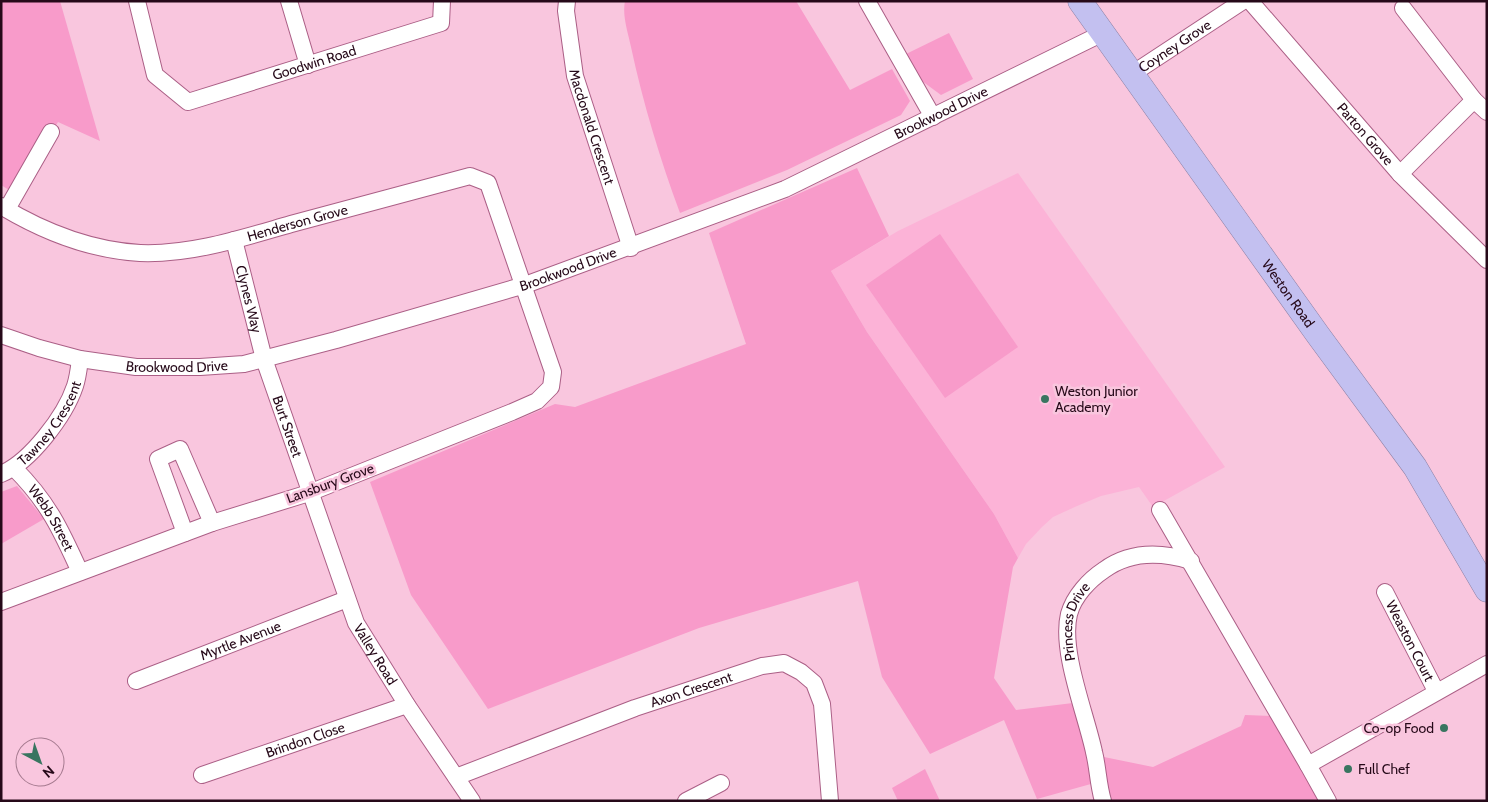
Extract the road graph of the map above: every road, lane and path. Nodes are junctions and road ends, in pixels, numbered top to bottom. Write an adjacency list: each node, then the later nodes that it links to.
1 (137, 1): 11 (street, Goodwin Road)
2 (289, 1): 11 (street)
3 (442, 1): 11 (street, Goodwin Road)
4 (567, 1): 19 (street, Macdonald Crescent)
5 (867, 1): 14 (street)
6 (1080, 1): 10 (highway, Weston Road)
7 (1243, 1): 12 (street, Coyney Grove)
8 (1250, 1): 16 (street, Parton Grove)
9 (1403, 8): 13 (street)
10 (1103, 34): 12 (highway, Weston Road); 14 (street, Brookwood Drive)
11 (308, 65)
12 (1132, 74): 32 (highway, Weston Road)
13 (1482, 108): 16 (street)
14 (933, 117): 19 (street, Brookwood Drive)
15 (51, 132): 17 (street)
16 (1400, 174): 20 (street, Parton Grove)
17 (3, 209): 18 (street, Henderson Grove)
18 (234, 240): 21 (street, Henderson Grove); 24 (street, Clynes Way)
19 (631, 248): 21 (street, Brookwood Drive)
20 (1487, 260)
21 (525, 285): 24 (street, Brookwood Drive); 26 (street, Lansbury Grove)
22 (1, 335): 23 (street, Brookwood Drive)
23 (80, 359): 24 (street, Brookwood Drive); 25 (street, Tawney Crescent)
24 (264, 359): 26 (street, Burt Street)
25 (8, 471): 31 (street, Webb Street)
26 (309, 493): 28 (street, Lansbury Grove); 34 (street, Valley Road)
27 (1160, 510): 30 (street)
28 (212, 523): 29 (street, Lansbury Grove); 29 (street)
29 (184, 533): 31 (street, Lansbury Grove)
30 (1191, 561): 40 (street); 47 (street, Princess Drive)
31 (80, 572): 35 (street, Lansbury Grove)
32 (1487, 590)
33 (1384, 592): 38 (street, Weaston Court)
34 (347, 599): 37 (street, Myrtle Avenue); 39 (street, Valley Road)
35 (1, 602)
36 (1487, 664): 38 (street)
37 (136, 681)
38 (1436, 691): 40 (street)
39 (407, 705): 41 (street, Brindon Close); 42 (street, Valley Road)
40 (1308, 765): 48 (street)
41 (202, 775)
42 (456, 777): 44 (street, Valley Road); 46 (street, Axon Crescent)
43 (721, 783): 45 (street)
44 (465, 799)
45 (686, 801)
46 (830, 801)
47 (1104, 801)
48 (1328, 801)

